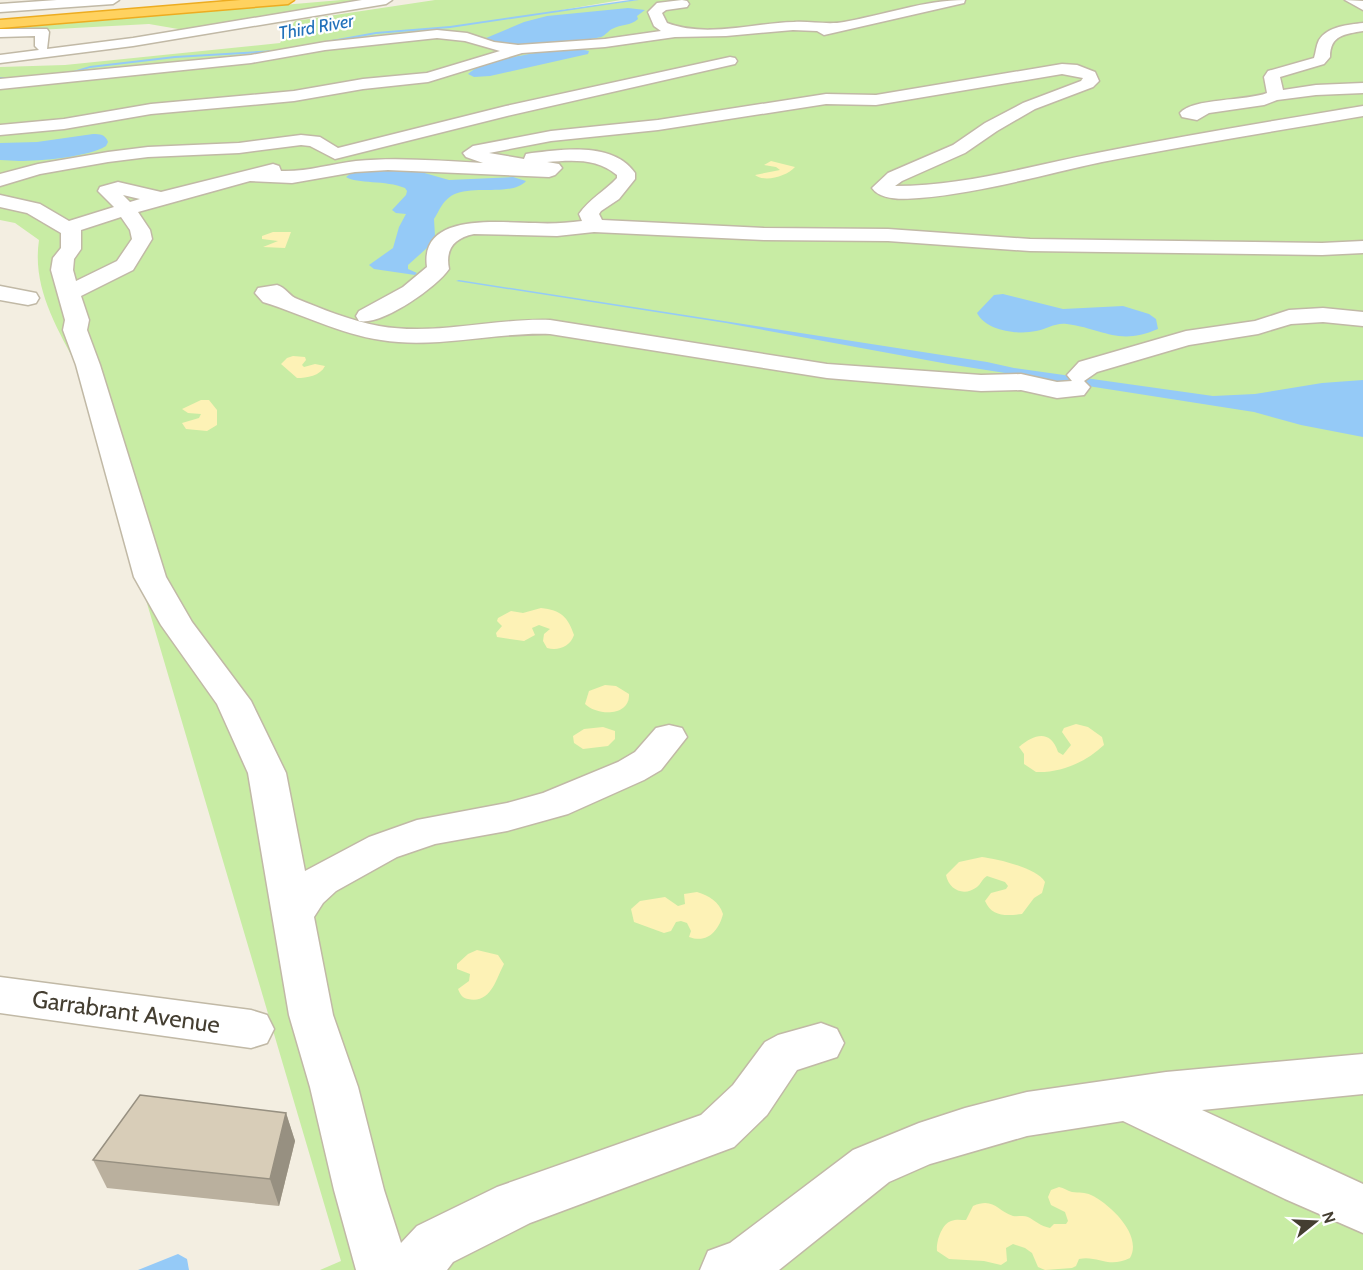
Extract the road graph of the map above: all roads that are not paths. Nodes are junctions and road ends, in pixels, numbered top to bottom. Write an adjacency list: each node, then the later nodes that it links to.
1 (113, 0): 9 (street)
2 (139, 0): 9 (highway)
3 (288, 0): 15 (highway)
4 (386, 0): 17 (street)
5 (959, 0): 12 (street)
6 (1351, 0): 8 (street)
7 (666, 5): 16 (street)
8 (1363, 6)
9 (0, 10)
10 (787, 23): 11 (street)
11 (769, 27): 12 (street); 16 (street)
12 (846, 27): 19 (street)
13 (1363, 27): 26 (street)
14 (133, 28): 17 (street)
15 (1, 30): 20 (street); 22 (street)
16 (671, 32): 21 (street)
17 (183, 34): 18 (street)
18 (146, 39): 20 (street); 22 (street)
19 (787, 41)
20 (42, 46): 22 (street)
21 (525, 49): 24 (street); 30 (street)
22 (0, 53)
23 (734, 59): 29 (street)
24 (0, 84)
25 (1363, 88): 26 (street)
26 (1274, 96): 27 (street)
27 (1203, 110)
28 (1363, 111): 33 (street)
29 (471, 117): 31 (street); 32 (street)
30 (0, 130)
31 (308, 140): 32 (street); 36 (street)
32 (335, 154): 35 (street)
33 (504, 162): 34 (street); 34 (street); 40 (street)
34 (474, 167): 35 (street)
35 (252, 176): 38 (street)
36 (0, 180)
37 (0, 201): 39 (street)
38 (126, 210): 39 (street); 43 (street)
39 (71, 220): 43 (street)
40 (594, 226): 41 (street); 46 (street)
41 (1363, 247)
42 (0, 293): 44 (street)
43 (68, 294): 49 (street)
44 (28, 298)
45 (284, 301): 47 (street)
46 (367, 316)
47 (1363, 319)
48 (669, 737): 49 (street)
49 (292, 916): 57 (street)
50 (0, 994): 51 (street, Garrabrant Avenue)
51 (252, 1029)
52 (821, 1043): 58 (street)
53 (1363, 1074): 54 (street)
54 (1125, 1099): 55 (street); 56 (street)
55 (1363, 1209)
56 (737, 1268)
57 (383, 1270)
58 (412, 1270)

